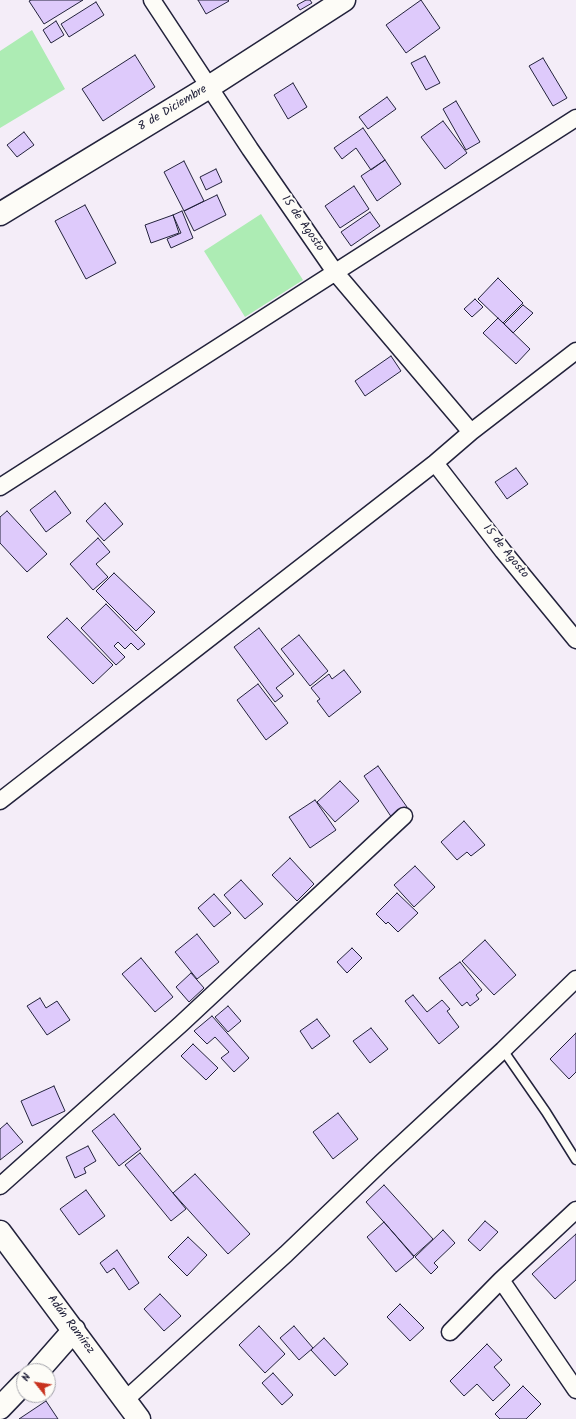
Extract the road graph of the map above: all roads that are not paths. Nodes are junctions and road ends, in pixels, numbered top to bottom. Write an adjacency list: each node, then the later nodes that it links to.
1 (152, 0): 3 (street, 15 de Agosto)
2 (344, 0): 3 (street, 8 de Diciembre)
3 (209, 87): 5 (street, 8 de Diciembre); 6 (street, 15 de Agosto)
4 (576, 118): 6 (street)
5 (1, 211)
6 (335, 272): 8 (street, 15 de Agosto); 10 (street)
7 (576, 351): 8 (street)
8 (471, 432): 9 (street)
9 (435, 463): 11 (street, 15 de Agosto); 12 (street)
10 (0, 487)
11 (576, 640)
12 (0, 800)
13 (404, 816): 17 (street)
14 (576, 979): 15 (street)
15 (503, 1050): 16 (lane); 26 (street)
16 (576, 1160)
17 (0, 1186)
18 (576, 1210): 20 (street)
19 (0, 1232): 21 (street, Adán Ramírez)
20 (501, 1280): 22 (street); 24 (street)
21 (74, 1330): 23 (street); 26 (street, Adán Ramírez)
22 (450, 1332)
23 (45, 1363)
24 (576, 1390)
25 (16, 1391): 27 (street)
26 (125, 1400): 28 (street, Adán Ramírez)
27 (0, 1408)
28 (139, 1419)

